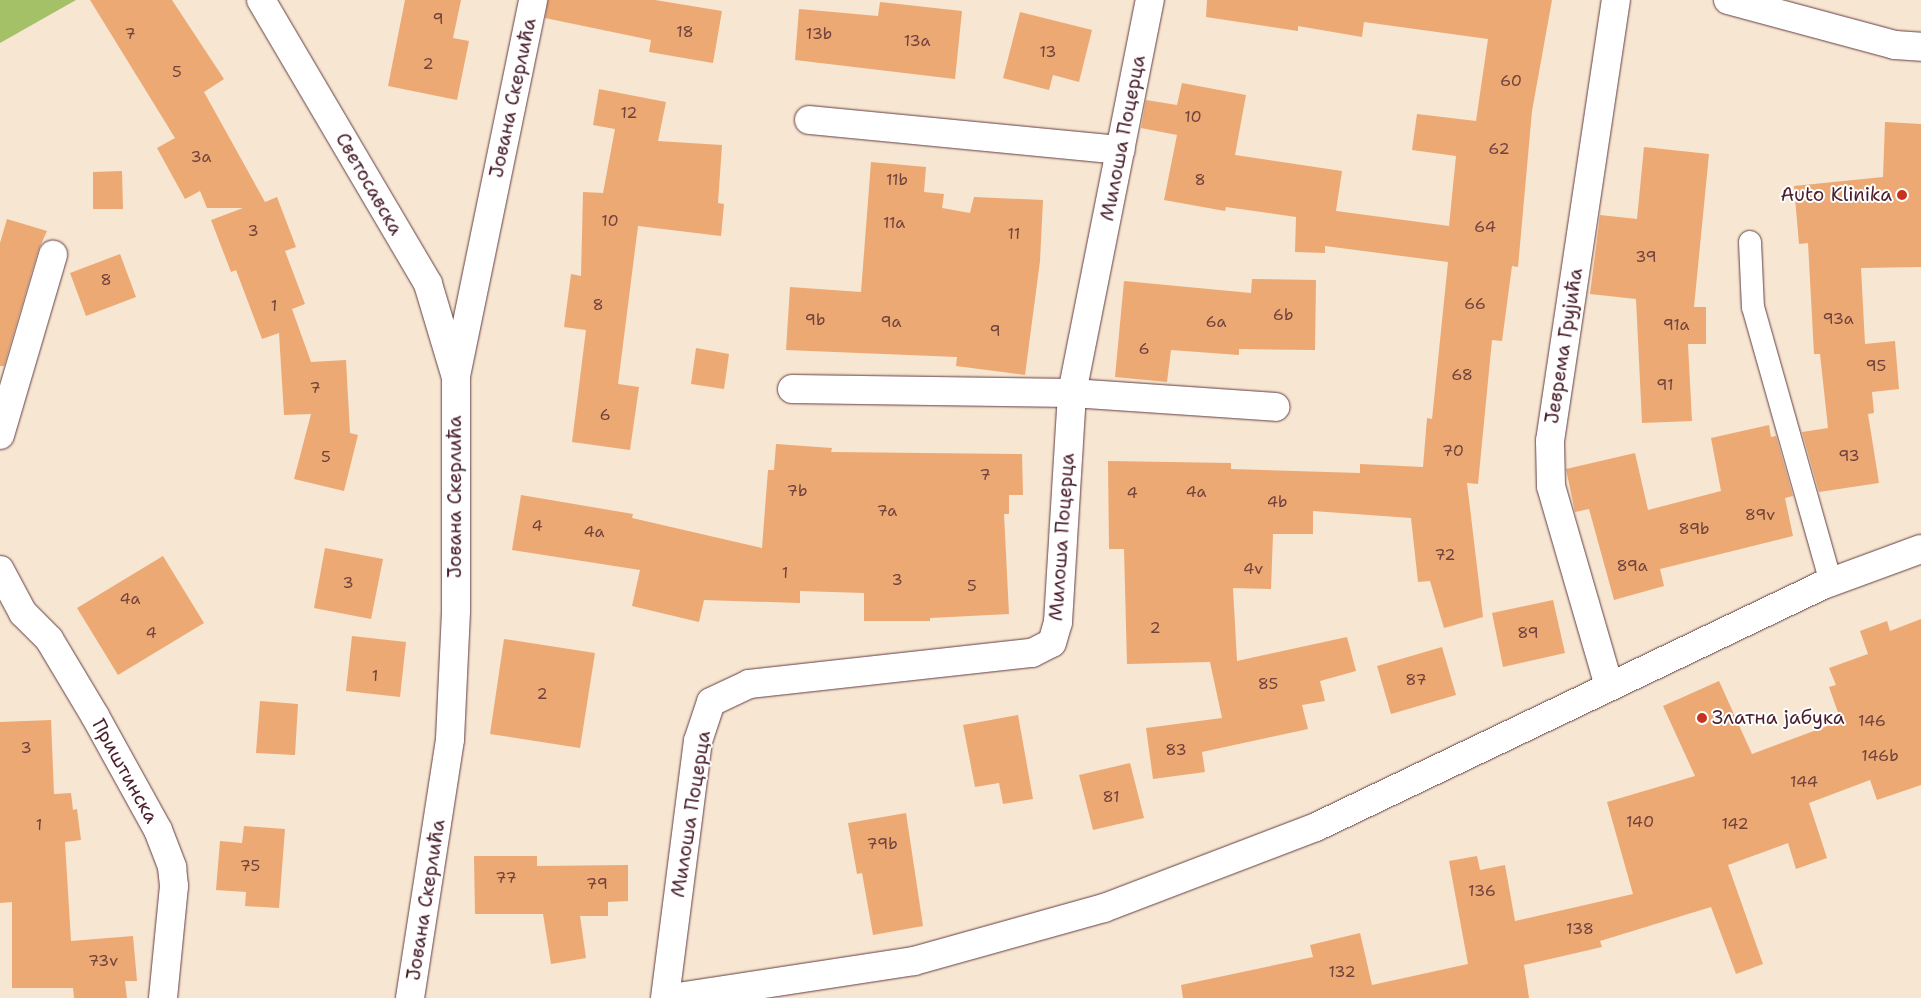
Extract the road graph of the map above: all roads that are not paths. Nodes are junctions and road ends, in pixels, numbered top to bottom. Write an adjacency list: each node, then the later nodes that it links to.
1 (261, 0): 11 (street, Светосавска)
2 (533, 0): 11 (street, Јована Скерлића)
3 (1150, 0): 8 (street, Милоша Поцерца)
4 (1616, 0): 20 (street, Јеврема Грујића)
5 (1728, 0): 6 (street)
6 (1921, 47)
7 (809, 120): 8 (street)
8 (1120, 150): 13 (street, Милоша Поцерца)
9 (1750, 242): 18 (lane)
10 (53, 255): 15 (street)
11 (456, 376): 22 (street, Јована Скерлића)
12 (792, 389): 13 (street)
13 (1072, 393): 14 (street); 23 (street, Милоша Поцерца)
14 (1276, 407)
15 (0, 435)
16 (1921, 550): 18 (street)
17 (0, 570): 19 (street, Приштинска)
18 (1831, 582): 20 (street)
19 (11, 612): 21 (street, Приштинска)
20 (1609, 686): 24 (street)
21 (163, 998)
22 (410, 998)
23 (665, 998)
24 (672, 998)

